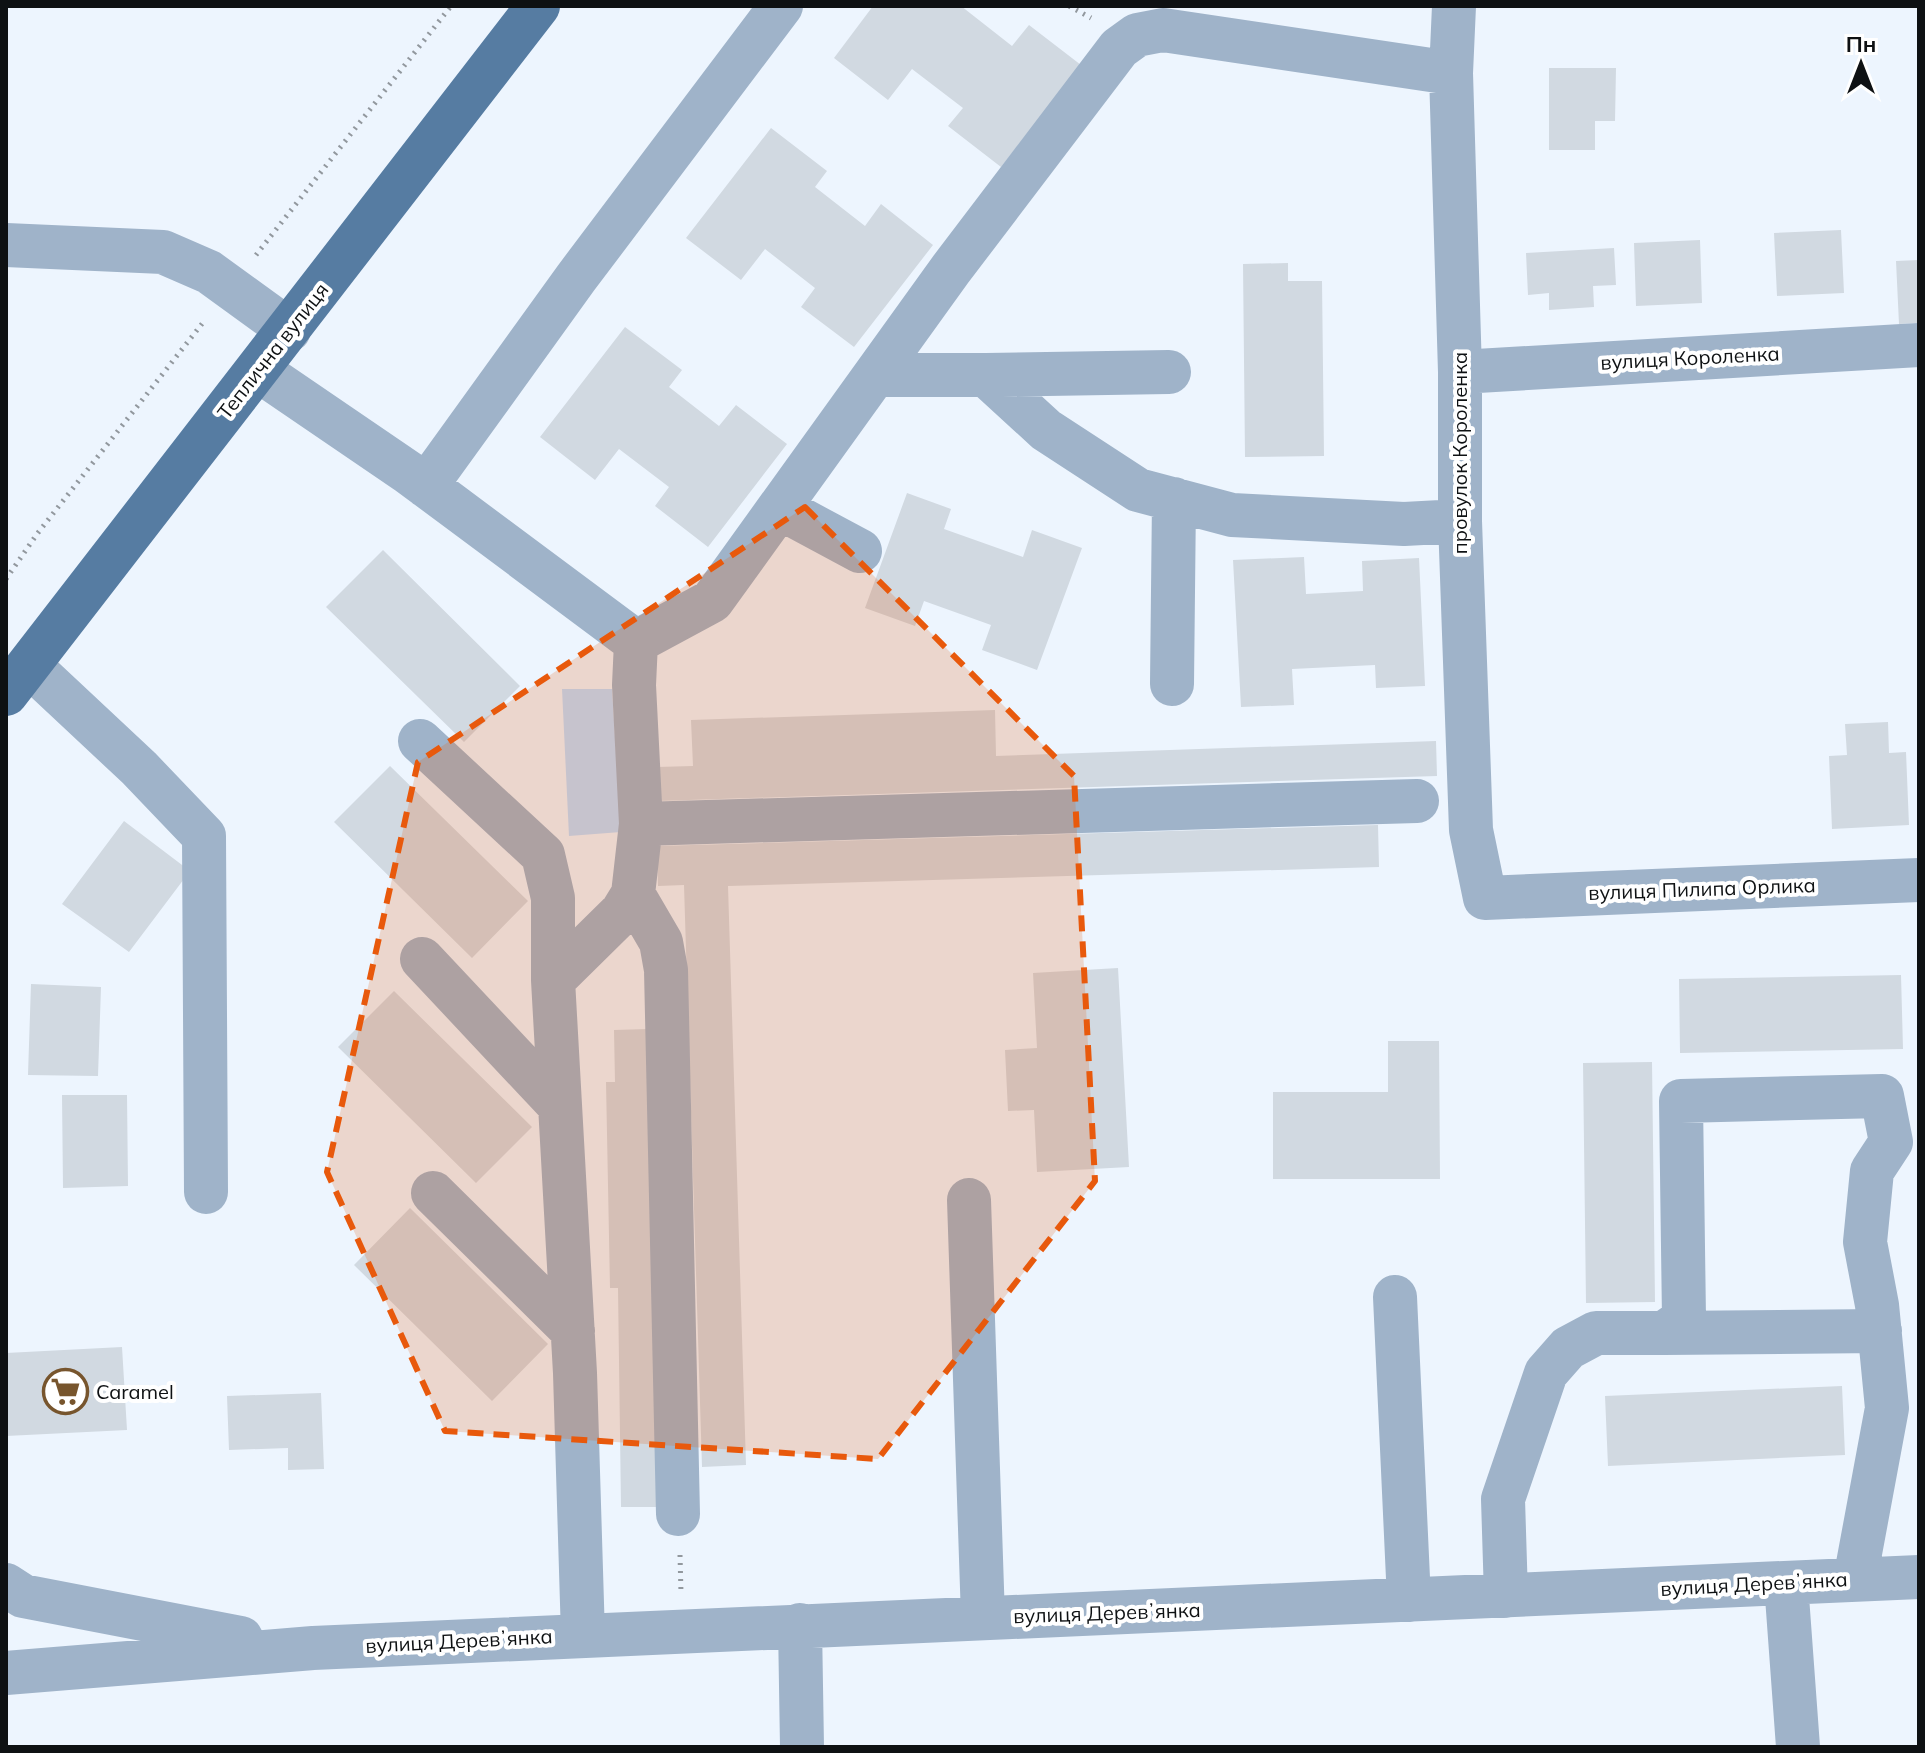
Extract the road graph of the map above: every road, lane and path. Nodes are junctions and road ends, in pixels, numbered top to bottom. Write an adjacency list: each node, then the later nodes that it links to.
1 (538, 6): 6 (main road, Теплична вулиця)
2 (781, 6): 13 (street)
3 (1454, 6): 4 (street, провулок Короленка)
4 (1451, 73): 10 (street, провулок Короленка); 11 (street)
5 (6, 245): 6 (street)
6 (289, 330): 8 (main road, Теплична вулиця)
7 (1919, 345): 10 (street, вулиця Короленка)
8 (258, 370): 13 (street); 21 (main road, Теплична вулиця)
9 (1169, 372): 12 (street)
10 (1460, 372): 16 (street, провулок Короленка)
11 (876, 375): 12 (street); 15 (street)
12 (986, 375): 14 (street)
13 (426, 486): 20 (street)
14 (1174, 499): 16 (street); 22 (street)
15 (780, 508): 18 (street); 20 (street)
16 (1460, 521): 28 (street, провулок Короленка)
17 (37, 534): 19 (path)
18 (860, 551)
19 (6, 579)
20 (636, 642): 25 (street)
21 (18, 680): 32 (street)
22 (1172, 684)
23 (420, 741): 30 (street)
24 (1417, 801): 25 (street)
25 (641, 824): 27 (street)
26 (1919, 880): 28 (street, вулиця Пилипа Орлика)
27 (633, 894): 30 (street); 39 (street)
28 (1485, 898)
29 (422, 959): 31 (street)
30 (553, 980): 31 (street)
31 (559, 1105): 36 (street)
32 (206, 1192)
33 (433, 1193): 36 (street)
34 (969, 1200): 46 (street)
35 (1395, 1297): 45 (street)
36 (573, 1331): 49 (street)
37 (1880, 1331): 38 (street); 38 (street); 41 (street)
38 (1664, 1333): 44 (street)
39 (678, 1514): 48 (path)
40 (1919, 1577): 41 (street, вулиця Деревʼянка)
41 (1855, 1580): 42 (street, вулиця Деревʼянка)
42 (1786, 1583): 44 (street, вулиця Деревʼянка); 53 (street)
43 (6, 1585): 50 (street)
44 (1506, 1596): 45 (street, вулиця Деревʼянка)
45 (1409, 1600): 46 (street, вулиця Деревʼянка)
46 (983, 1618): 47 (street, вулиця Деревʼянка)
47 (800, 1625): 48 (street, вулиця Деревʼянка); 52 (street)
48 (682, 1631): 49 (street, вулиця Деревʼянка)
49 (583, 1636): 50 (street, вулиця Деревʼянка)
50 (294, 1649): 51 (street)
51 (6, 1673)
52 (802, 1747)
53 (1798, 1747)

